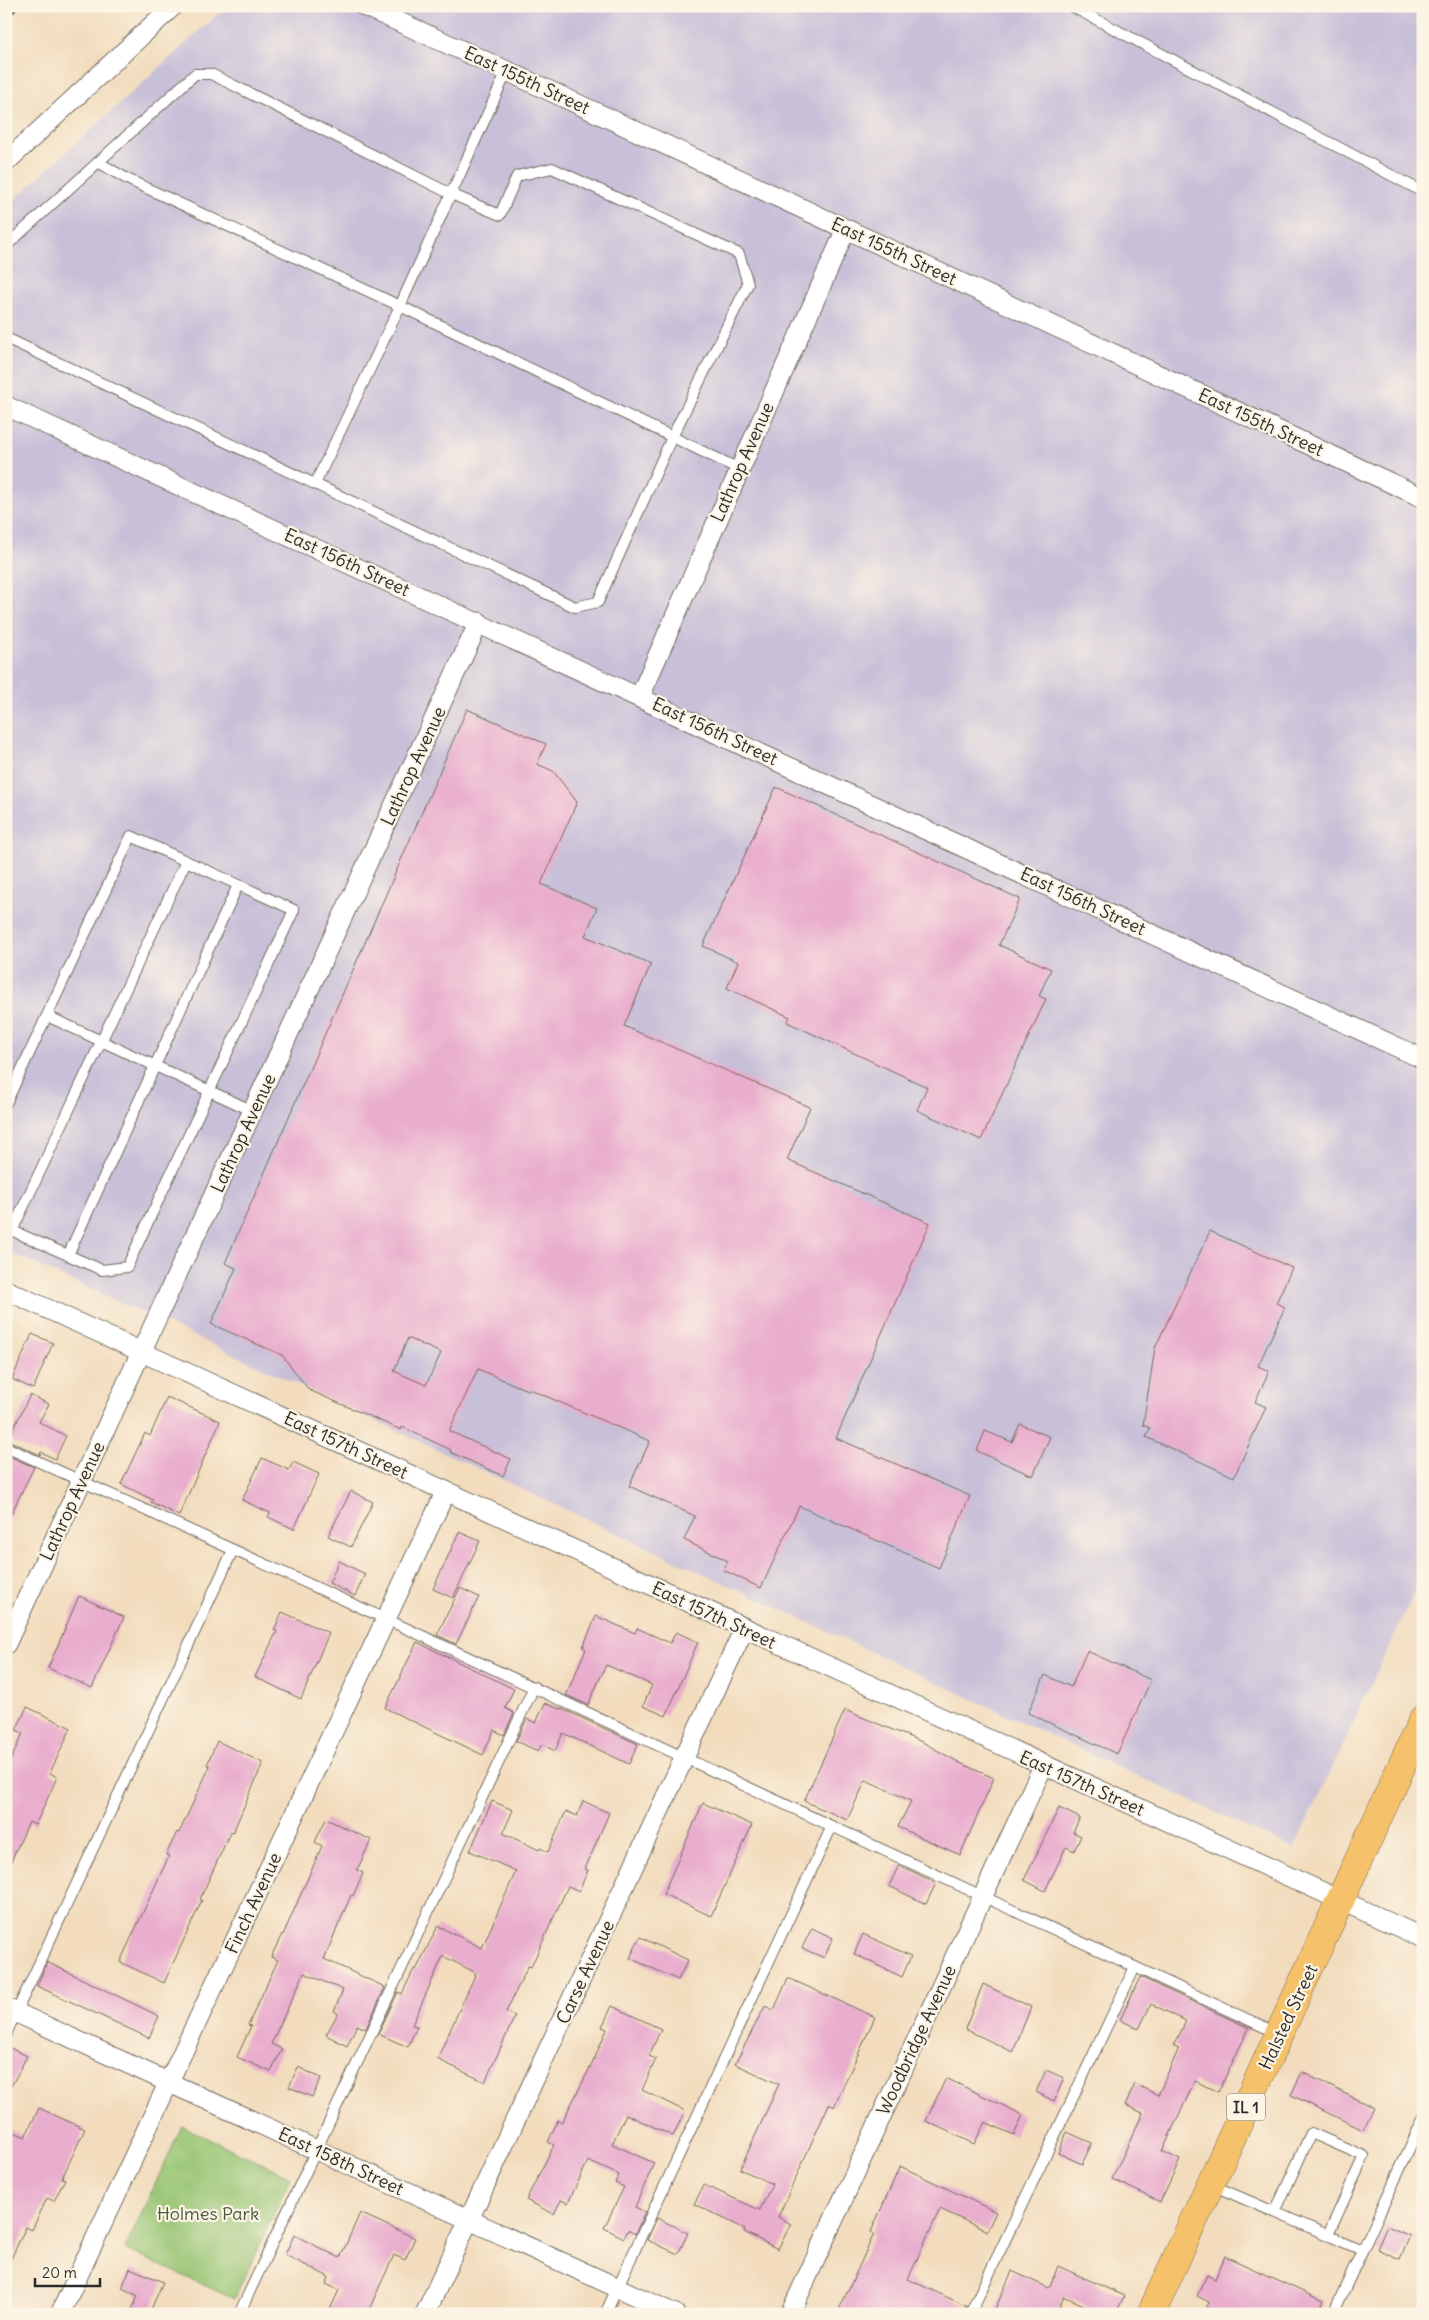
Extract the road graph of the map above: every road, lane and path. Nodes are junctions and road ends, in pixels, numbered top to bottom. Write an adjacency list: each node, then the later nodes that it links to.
1 (173, 6): 5 (street)
2 (364, 6): 4 (street, East 155th Street)
3 (1071, 6): 7 (lane)
4 (507, 71): 8 (lane); 9 (street, East 155th Street)
5 (6, 162)
6 (98, 162): 8 (lane); 10 (lane); 11 (lane)
7 (1423, 192)
8 (451, 194): 11 (lane); 14 (lane)
9 (846, 229): 15 (street, Lathrop Avenue); 17 (street, East 155th Street)
10 (6, 246)
11 (400, 306): 14 (lane); 16 (lane)
12 (6, 338): 16 (lane)
13 (6, 406): 18 (street, East 156th Street)
14 (672, 437): 15 (lane); 16 (lane)
15 (739, 469): 19 (street, Lathrop Avenue)
16 (315, 484)
17 (1423, 498)
18 (479, 622): 19 (street, East 156th Street); 28 (street, Lathrop Avenue)
19 (640, 696): 24 (street, East 156th Street)
20 (186, 861): 21 (lane); 22 (lane); 23 (lane)
21 (238, 885): 25 (lane); 26 (lane)
22 (47, 1016): 23 (lane); 27 (lane)
23 (102, 1041): 25 (lane); 29 (lane)
24 (1423, 1059)
25 (154, 1067): 26 (lane); 30 (lane)
26 (209, 1091): 28 (lane); 30 (lane)
27 (6, 1103)
28 (253, 1111): 32 (street, Lathrop Avenue)
29 (9, 1230): 30 (lane)
30 (68, 1255)
31 (6, 1290): 32 (street, East 157th Street)
32 (142, 1351): 34 (street, Lathrop Avenue); 35 (street, East 157th Street)
33 (6, 1448): 34 (lane)
34 (81, 1482): 36 (lane); 39 (street, Lathrop Avenue)
35 (446, 1491): 37 (street, Finch Avenue); 38 (street, East 157th Street)
36 (233, 1550): 37 (lane); 49 (lane)
37 (386, 1619): 40 (lane); 52 (street, Finch Avenue)
38 (744, 1629): 42 (street, Carse Avenue); 43 (street, East 157th Street)
39 (6, 1644)
40 (534, 1687): 42 (lane); 54 (lane)
41 (1423, 1719): 46 (main road, Halsted Street / IL 1)
42 (686, 1758): 44 (lane); 57 (street, Carse Avenue)
43 (1043, 1766): 45 (street, Woodbridge Avenue); 46 (street, East 157th Street)
44 (832, 1826): 45 (lane); 60 (lane)
45 (983, 1896): 48 (lane); 66 (street, Woodbridge Avenue)
46 (1342, 1900): 47 (street, East 157th Street); 51 (main road, Halsted Street / IL 1)
47 (1423, 1938)
48 (1135, 1967): 51 (lane); 67 (lane)
49 (11, 2010): 50 (lane); 52 (street, East 158th Street)
50 (6, 2034)
51 (1280, 2034): 55 (main road, Halsted Street / IL 1)
52 (169, 2082): 54 (street, East 158th Street); 61 (street, Finch Avenue)
53 (1423, 2119): 59 (lane)
54 (316, 2149): 57 (street, East 158th Street); 62 (lane)
55 (1211, 2184): 56 (lane); 68 (main road, Halsted Street / IL 1)
56 (1275, 2212): 58 (lane); 58 (lane)
57 (469, 2219): 60 (street, East 158th Street); 63 (street, Carse Avenue)
58 (1328, 2236): 59 (lane)
59 (1362, 2250): 69 (lane)
60 (618, 2287): 64 (lane); 65 (street, East 158th Street)
61 (60, 2314)
62 (239, 2314)
63 (425, 2314)
64 (606, 2314)
65 (675, 2314)
66 (790, 2314)
67 (970, 2314)
68 (1151, 2314)
69 (1333, 2314)

